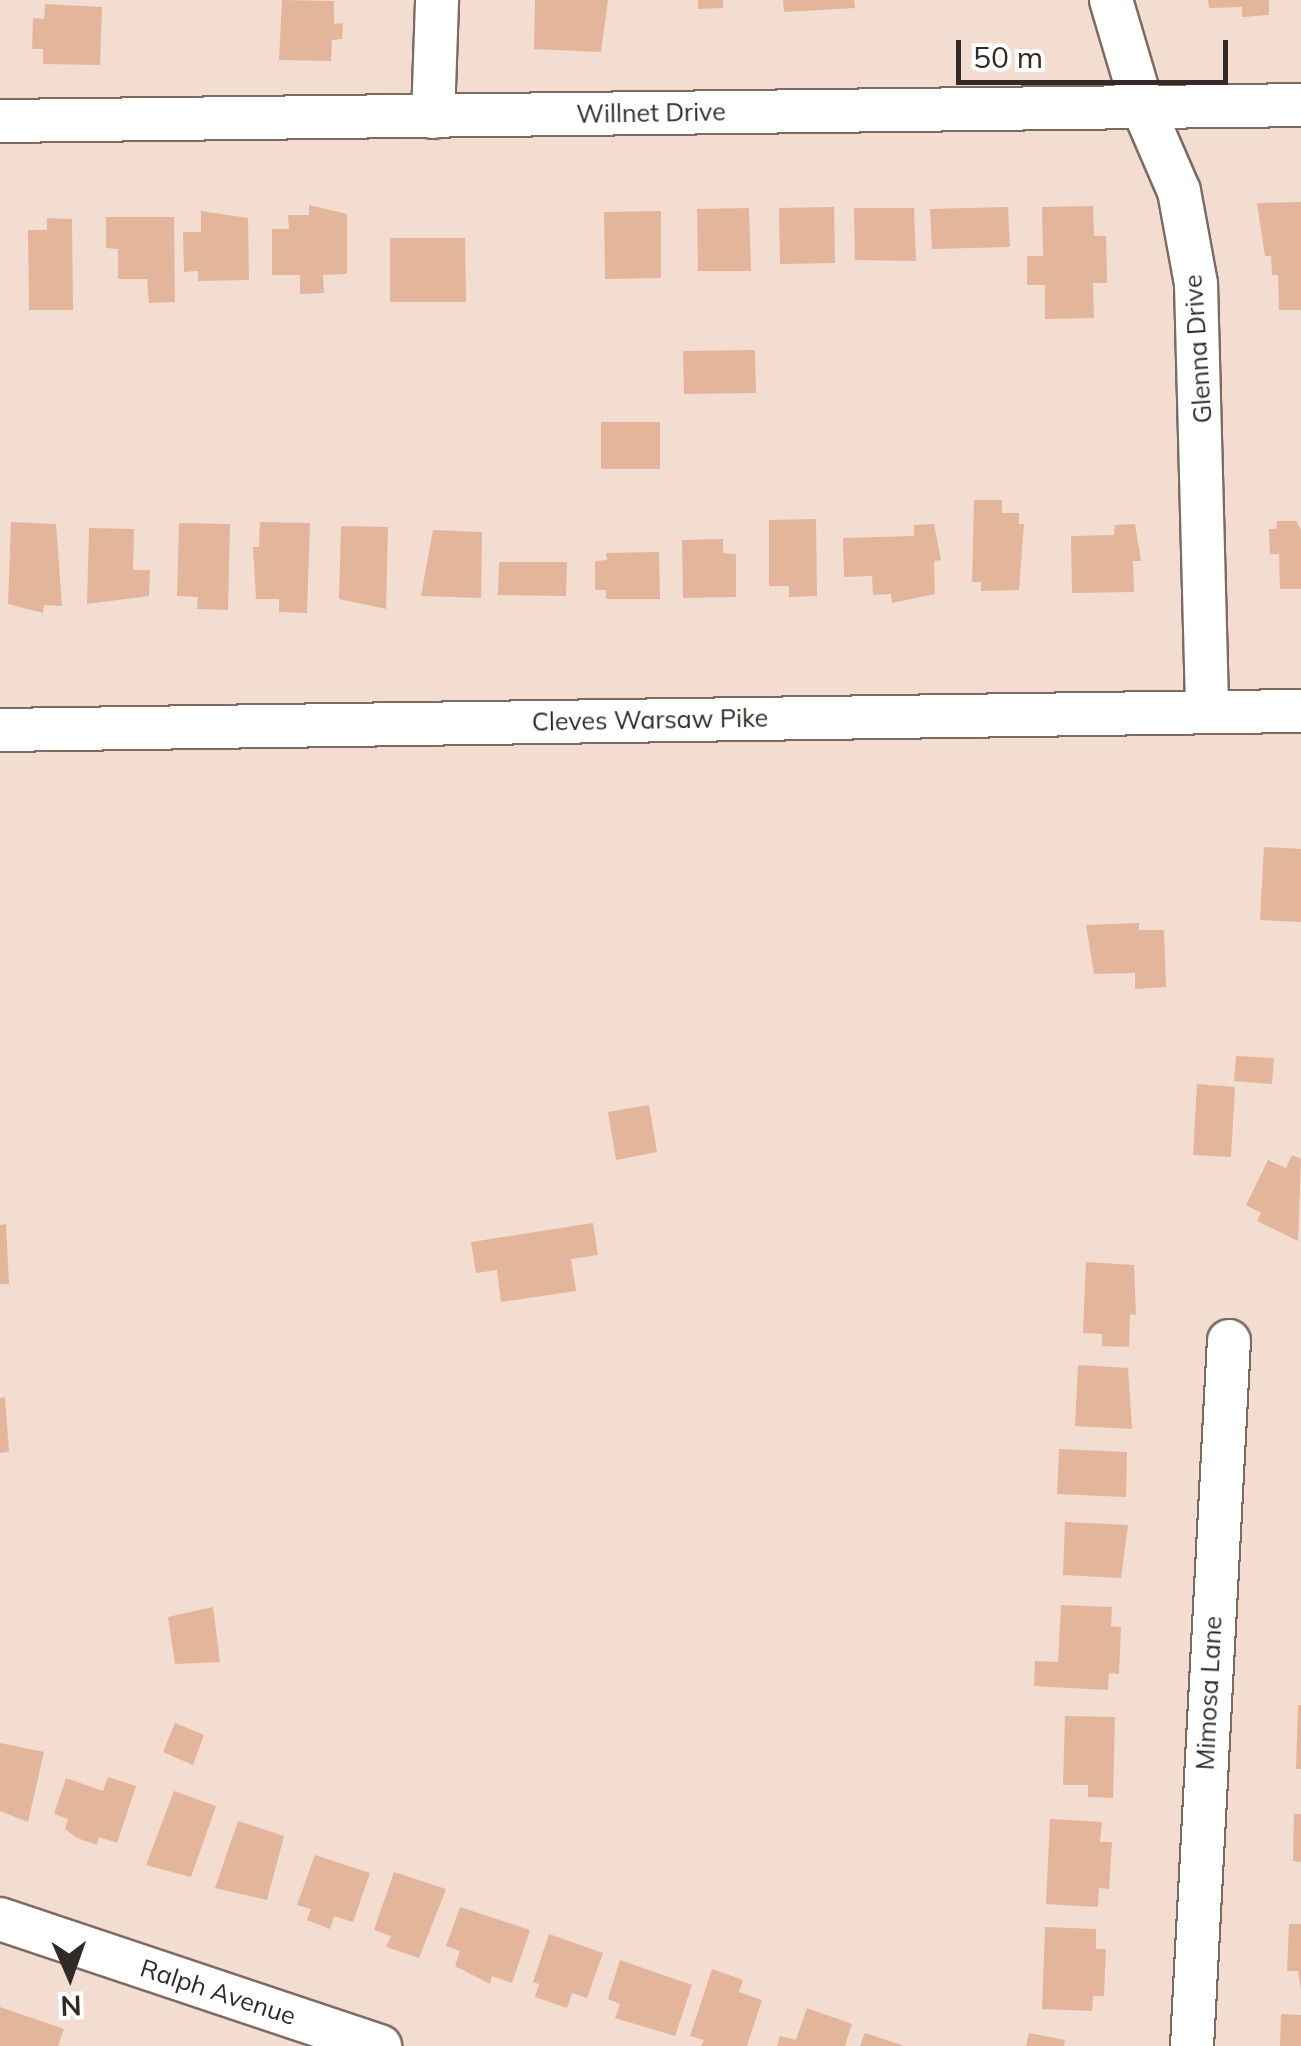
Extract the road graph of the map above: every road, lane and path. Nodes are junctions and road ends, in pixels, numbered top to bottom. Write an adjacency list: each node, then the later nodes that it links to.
1 (437, 0): 5 (street)
2 (1112, 0): 4 (street, Glenna Drive)
3 (1301, 105): 4 (street, Willnet Drive)
4 (1143, 108): 5 (street, Willnet Drive); 7 (street, Glenna Drive)
5 (432, 117): 6 (street, Willnet Drive)
6 (0, 121)
7 (1207, 712): 8 (street, Cleves Warsaw Pike); 9 (street, Cleves Warsaw Pike)
8 (1301, 712)
9 (0, 730)
10 (1228, 1341): 13 (street, Mimosa Lane)
11 (0, 1919): 12 (street, Ralph Avenue)
12 (380, 2046)
13 (1192, 2046)

